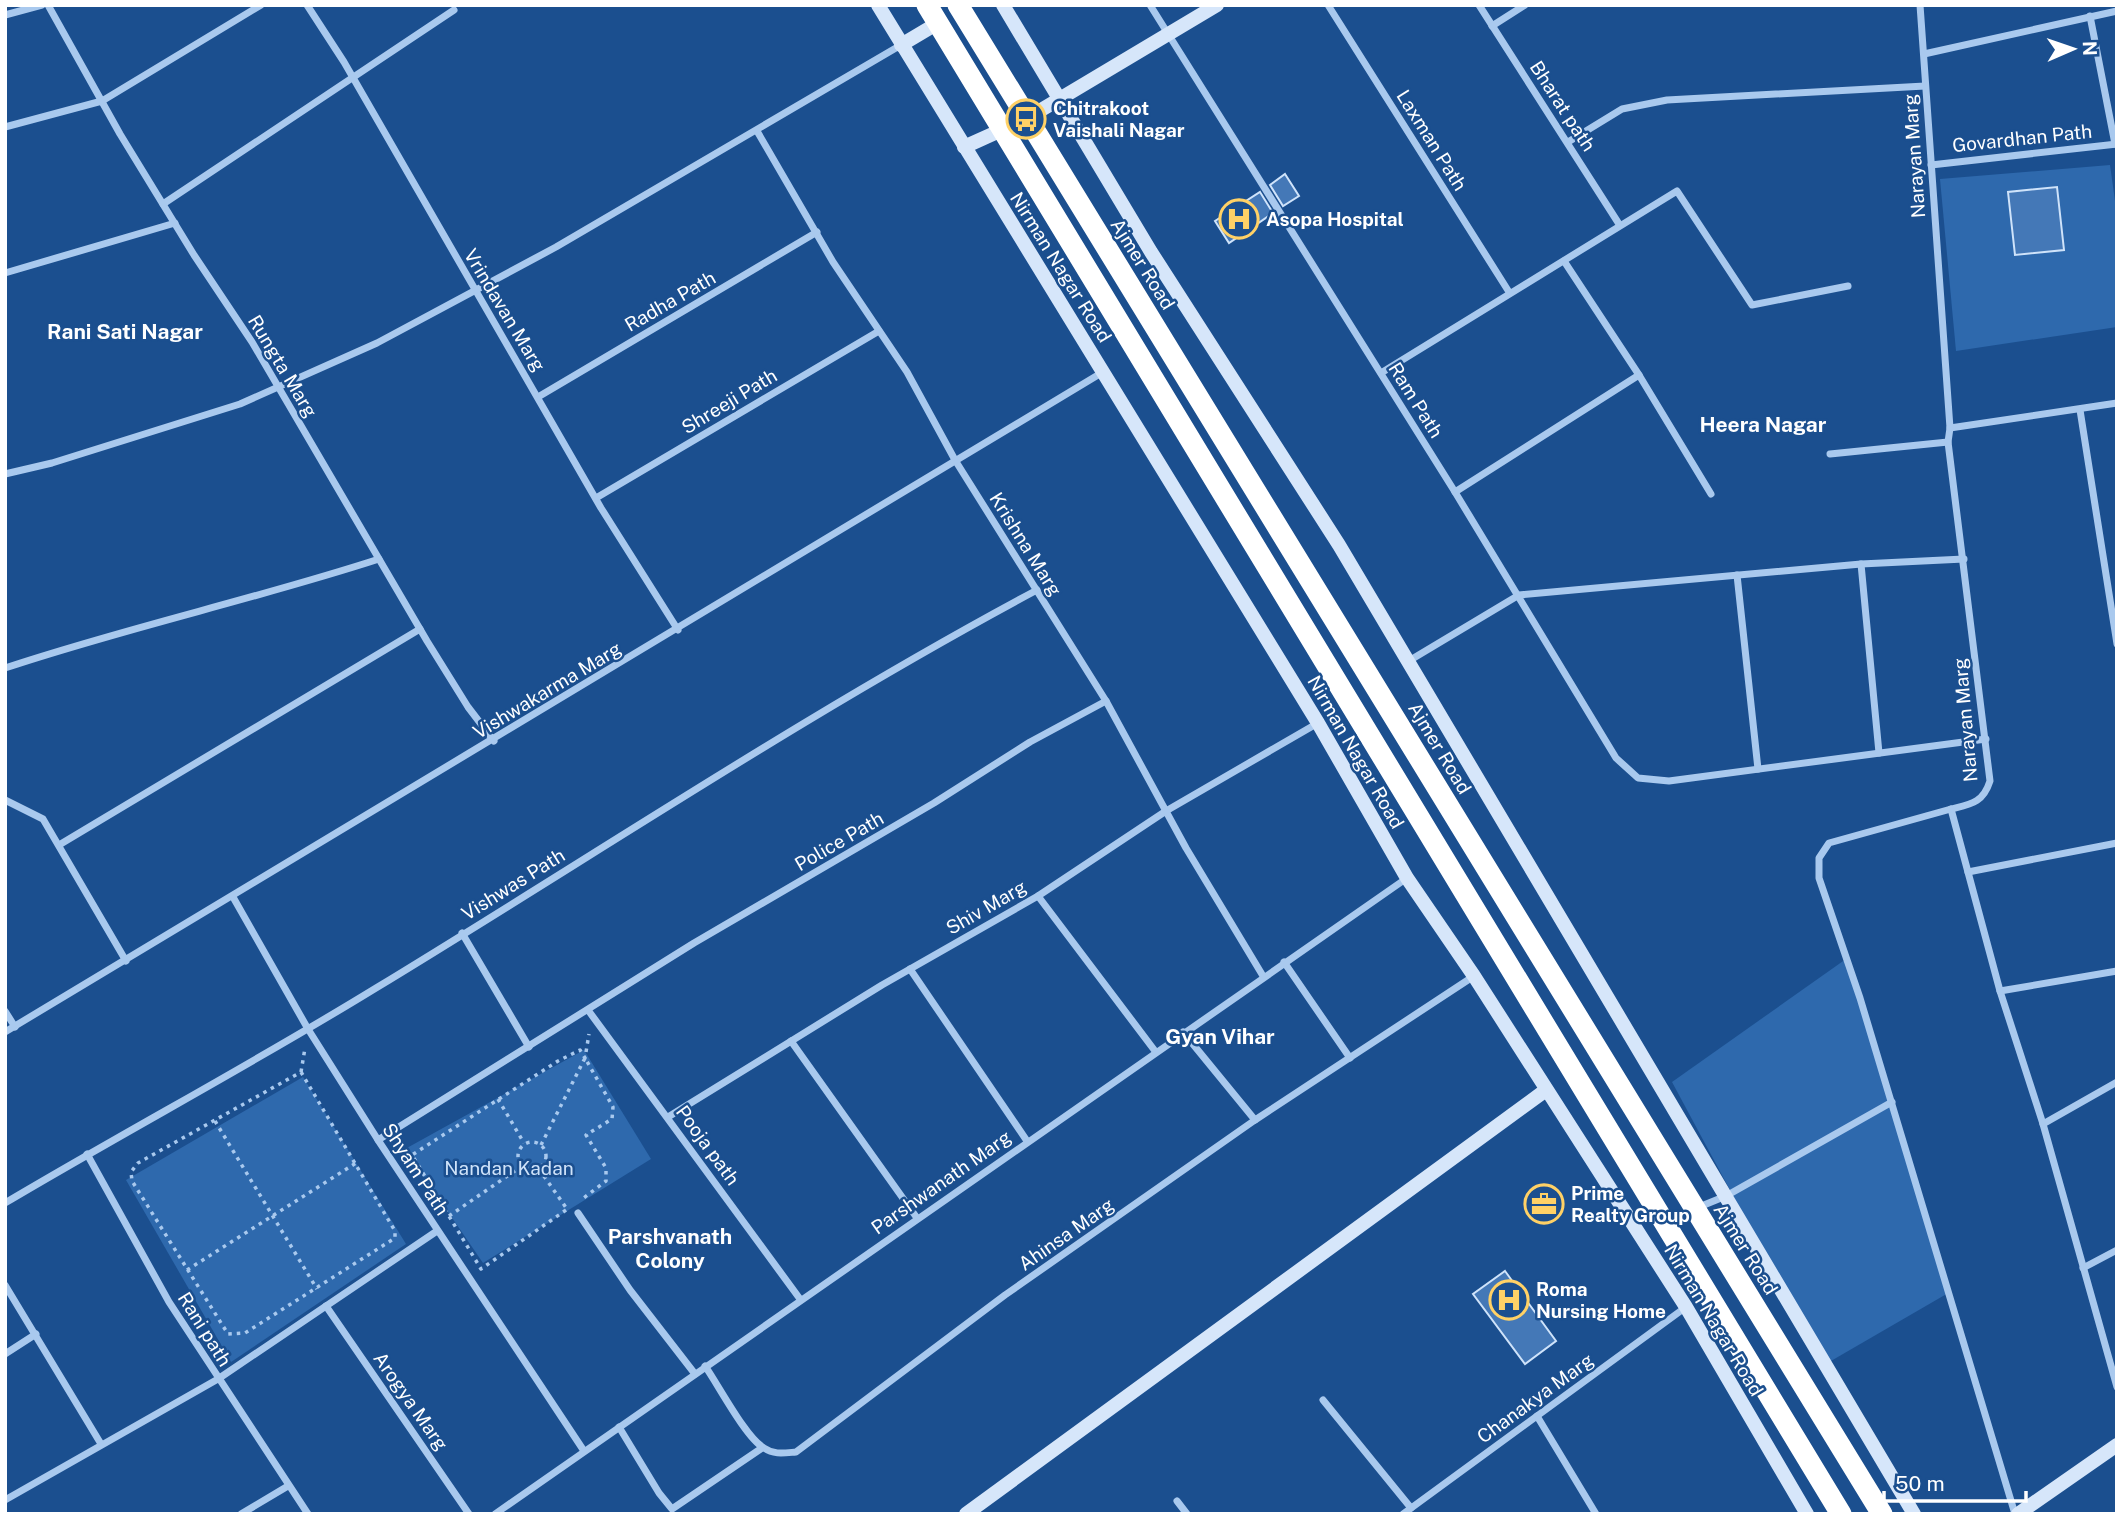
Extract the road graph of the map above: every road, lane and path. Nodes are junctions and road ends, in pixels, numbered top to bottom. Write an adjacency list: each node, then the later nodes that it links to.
1 (42, 5): 17 (street)
2 (48, 5): 26 (street, Rungta Marg)
3 (261, 5): 26 (street)
4 (307, 5): 23 (street, Vrindavan Marg)
5 (878, 5): 21 (street, Nirman Nagar Road)
6 (958, 5): 27 (highway, Ajmer Road)
7 (1003, 5): 25 (street)
8 (1150, 5): 20 (street, Ram Path)
9 (1217, 5): 20 (street)
10 (1328, 5): 43 (street, Laxman Path)
11 (1479, 5): 19 (street, Bharat path)
12 (1525, 5): 19 (street)
13 (1920, 5): 22 (street, Narayan Marg)
14 (454, 10): 23 (street)
15 (2117, 10): 18 (street)
16 (932, 14): 21 (street); 30 (highway)
17 (5, 15)
18 (2090, 16): 22 (street); 32 (street)
19 (1492, 26): 31 (street, Bharat path)
20 (1167, 36): 25 (street); 46 (street, Ram Path)
21 (901, 45): 29 (street); 33 (street, Nirman Nagar Road)
22 (1924, 54): 24 (street, Narayan Marg)
23 (353, 79): 35 (street); 42 (street, Vrindavan Marg)
24 (1925, 86): 31 (street); 34 (street, Narayan Marg)
25 (1059, 99): 27 (street); 69 (street)
26 (102, 101): 28 (street); 35 (street, Rungta Marg)
27 (1026, 119): 30 (street); 124 (highway, Ajmer Road)
28 (5, 127)
29 (757, 131): 38 (street, Krishna Marg); 42 (street)
30 (1002, 131): 33 (street); 165 (highway)
31 (1568, 142): 37 (street, Bharat path)
32 (2116, 144): 34 (street, Govardhan Path)
33 (964, 147): 45 (street, Nirman Nagar Road)
34 (1931, 164): 52 (street, Narayan Marg)
35 (163, 204): 36 (street, Rungta Marg)
36 (175, 223): 40 (street); 48 (street, Rungta Marg)
37 (1619, 225): 39 (street); 41 (street)
38 (817, 232): 44 (street, Krishna Marg); 49 (street, Radha Path)
39 (1564, 261): 43 (street); 47 (street)
40 (5, 273)
41 (1848, 286)
42 (474, 290): 48 (street); 49 (street, Vrindavan Marg)
43 (1509, 292): 46 (street)
44 (879, 331): 55 (street, Krishna Marg); 59 (street, Shreeji Path)
45 (1103, 372): 55 (street, Vishwakarma Marg); 72 (street, Nirman Nagar Road)
46 (1381, 373): 57 (street, Ram Path)
47 (1639, 375): 57 (street); 58 (street)
48 (278, 387): 56 (street); 60 (street, Rungta Marg)
49 (538, 397): 59 (street, Vrindavan Marg)
50 (2117, 403): 51 (street)
51 (2080, 410): 52 (street); 68 (street)
52 (1950, 428): 53 (street, Narayan Marg)
53 (1948, 442): 54 (street); 61 (street, Narayan Marg)
54 (1830, 454)
55 (955, 460): 64 (street, Krishna Marg); 67 (street, Vishwakarma Marg)
56 (5, 474)
57 (1455, 492): 65 (street, Ram Path)
58 (1711, 494)
59 (596, 498): 67 (street, Vrindavan Marg)
60 (379, 559): 66 (street, Rungta Marg); 70 (street)
61 (1964, 559): 62 (street); 73 (street, Narayan Marg)
62 (1861, 564): 63 (street); 75 (street)
63 (1737, 575): 65 (street); 76 (street)
64 (1037, 590): 71 (street, Krishna Marg); 86 (street, Vishwas Path)
65 (1519, 596): 69 (street); 76 (street, Ram Path)
66 (420, 629): 74 (street, Rungta Marg); 81 (street)
67 (678, 630): 74 (street, Vishwakarma Marg)
68 (2117, 643)
69 (1407, 662): 121 (street)
70 (5, 668)
71 (1106, 701): 79 (street, Krishna Marg); 95 (street, Police Path)
72 (1318, 723): 79 (street, Shiv Marg); 83 (street, Nirman Nagar Road)
73 (1986, 739): 75 (street); 78 (street, Narayan Marg)
74 (494, 741): 85 (street, Vishwakarma Marg)
75 (1879, 753): 76 (street)
76 (1758, 769)
77 (5, 800): 81 (street)
78 (1951, 809): 82 (street, Narayan Marg); 108 (street)
79 (1166, 811): 84 (street, Shiv Marg); 91 (street, Krishna Marg)
80 (2117, 843): 82 (street)
81 (59, 845): 87 (street)
82 (1968, 872): 93 (street, Narayan Marg)
83 (1407, 878): 88 (street, Parshwanath Marg); 92 (street, Nirman Nagar Road)
84 (1038, 896): 89 (street, Shiv Marg); 102 (street)
85 (233, 897): 87 (street, Vishwakarma Marg); 97 (street, Shyam Path)
86 (462, 933): 97 (street, Vishwas Path); 101 (street)
87 (126, 961): 96 (street, Vishwakarma Marg)
88 (1284, 962): 91 (street, Parshwanath Marg); 104 (street)
89 (910, 969): 100 (street, Shiv Marg); 114 (street)
90 (2117, 971): 93 (street)
91 (1263, 976): 99 (street, Parshwanath Marg)
92 (1474, 976): 104 (street, Ahinsa Marg); 106 (street, Nirman Nagar Road)
93 (2000, 991): 112 (street, Narayan Marg)
94 (5, 1011): 96 (street)
95 (590, 1012): 101 (street, Police Path); 103 (path); 109 (street, Pooja path)
96 (15, 1027): 98 (street, Vishwakarma Marg)
97 (308, 1029): 113 (street, Shyam Path); 117 (street, Vishwas Path)
98 (5, 1032)
99 (1183, 1032): 102 (street, Parshwanath Marg); 110 (street)
100 (791, 1041): 109 (street, Shiv Marg); 128 (street)
101 (529, 1046): 113 (street, Police Path)
102 (1155, 1051): 114 (street, Parshwanath Marg)
103 (585, 1058): 107 (path); 116 (path); 123 (path)
104 (1350, 1058): 110 (street, Ahinsa Marg)
105 (2117, 1082): 112 (street)
106 (1545, 1090): 137 (street, Nirman Nagar Road); 160 (street)
107 (498, 1100): 115 (path); 127 (path)
108 (1892, 1102): 121 (street); 168 (street)
109 (668, 1117): 135 (street, Pooja path)
110 (1255, 1120): 149 (street, Ahinsa Marg)
111 (215, 1121): 118 (path); 126 (path); 132 (path)
112 (2043, 1124): 131 (street, Narayan Marg)
113 (378, 1140): 129 (street, Shyam Path)
114 (1027, 1141): 128 (street, Parshwanath Marg)
115 (524, 1144): 116 (path); 119 (path)
116 (541, 1145): 120 (path)
117 (87, 1154): 122 (street, Vishwas Path); 142 (street, Rani path)
118 (356, 1163): 126 (path); 134 (path)
119 (522, 1166): 120 (path); 127 (path)
120 (539, 1168): 123 (path)
121 (1726, 1196): 124 (street); 167 (street)
122 (5, 1203)
123 (567, 1209): 127 (path)
124 (1695, 1209): 166 (highway, Ajmer Road)
125 (578, 1213): 141 (street)
126 (272, 1216): 132 (path); 134 (path)
127 (449, 1216)
128 (917, 1219): 135 (street, Parshwanath Marg)
129 (437, 1231): 136 (street); 150 (street, Shyam Path)
130 (2117, 1250): 131 (street)
131 (2083, 1268): 143 (street, Narayan Marg)
132 (187, 1270): 134 (path)
133 (5, 1284): 138 (street)
134 (317, 1289)
135 (800, 1299): 140 (street, Parshwanath Marg)
136 (326, 1306): 142 (street); 159 (street, Arogya Marg)
137 (1686, 1307): 145 (street, Chanakya Marg); 164 (street, Nirman Nagar Road)
138 (36, 1334): 139 (street); 147 (street)
139 (5, 1354)
140 (705, 1366): 141 (street, Parshwanath Marg); 149 (street)
141 (695, 1374): 146 (street, Parshwanath Marg)
142 (218, 1379): 147 (street); 151 (street, Rani path)
143 (2117, 1387)
144 (1323, 1400): 154 (street)
145 (1537, 1416): 154 (street, Chanakya Marg); 163 (street)
146 (620, 1427): 150 (street, Parshwanath Marg); 155 (street)
147 (101, 1444): 152 (street)
148 (2117, 1444): 168 (street)
149 (762, 1448): 155 (street)
150 (584, 1451): 156 (street, Parshwanath Marg)
151 (288, 1486): 157 (street); 158 (street, Rani path)
152 (5, 1500)
153 (1177, 1501): 161 (street)
154 (1411, 1508): 162 (street, Chanakya Marg)
155 (674, 1511)
156 (496, 1513)
157 (241, 1514)
158 (308, 1514)
159 (469, 1514)
160 (967, 1514)
161 (1187, 1514)
162 (1403, 1514)
163 (1596, 1514)
164 (1807, 1514)
165 (1841, 1514)
166 (1882, 1514)
167 (1914, 1514)
168 (2017, 1514)

